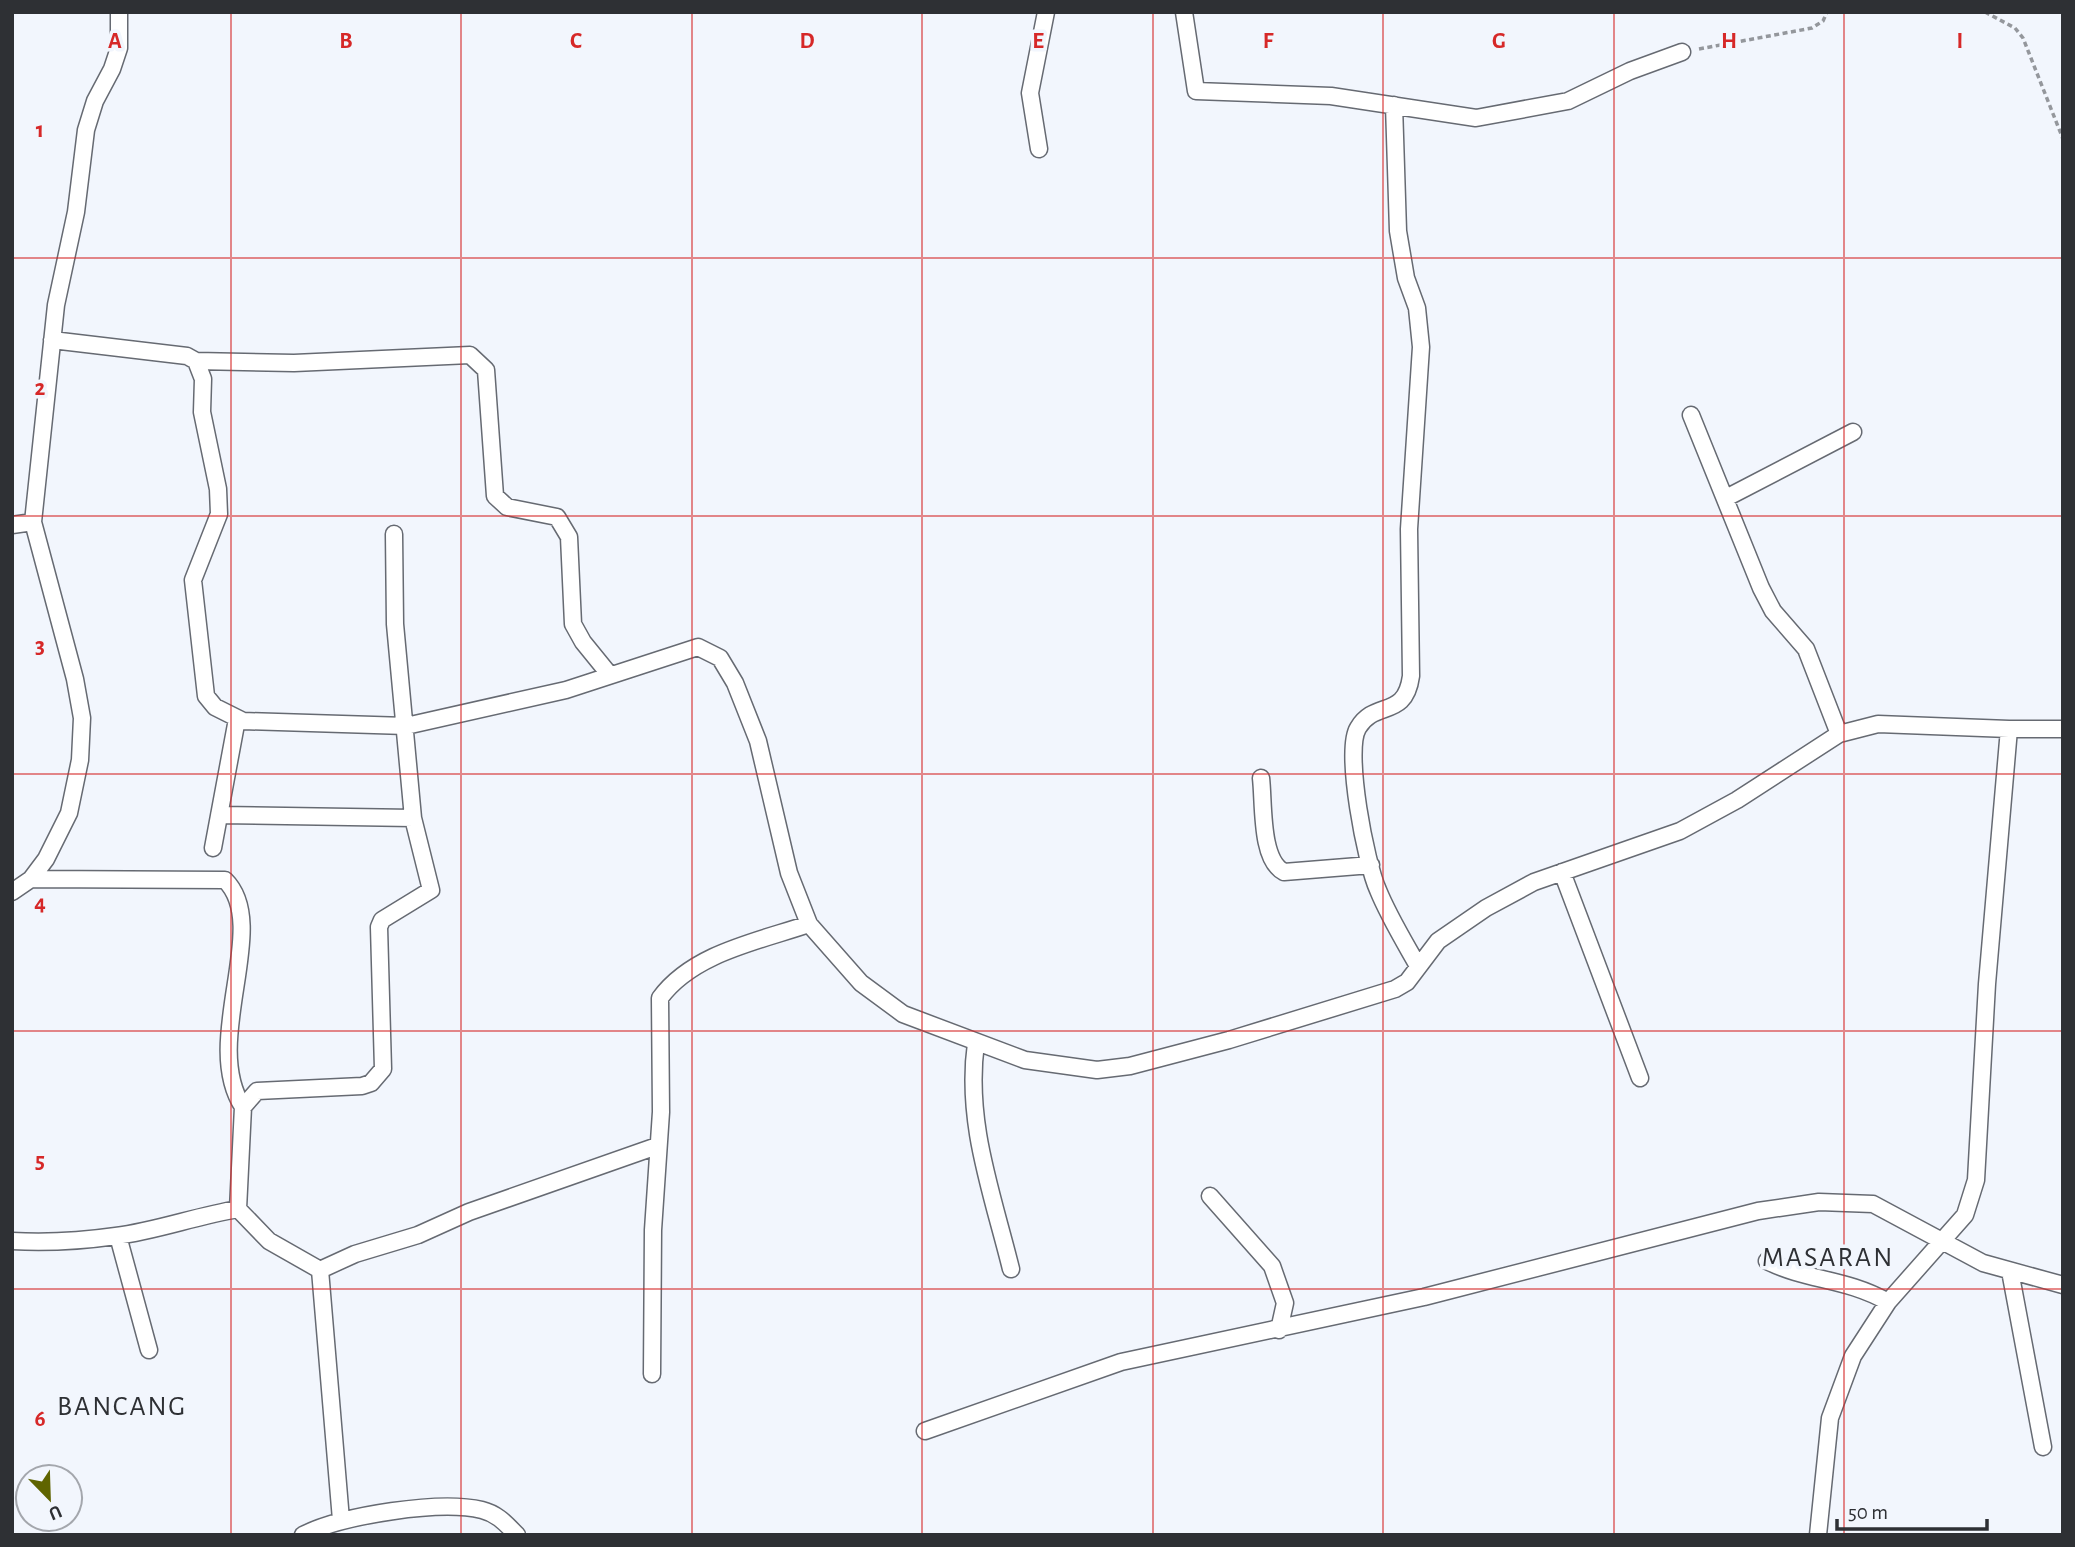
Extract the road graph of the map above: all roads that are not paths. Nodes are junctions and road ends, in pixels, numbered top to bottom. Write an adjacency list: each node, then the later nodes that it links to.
1 (118, 12): 7 (street)
2 (1046, 12): 6 (street)
3 (1184, 12): 5 (street)
4 (1682, 52): 5 (street)
5 (1394, 105): 25 (street)
6 (1040, 149)
7 (52, 340): 8 (street); 12 (street)
8 (196, 361): 15 (street); 16 (street)
9 (1691, 415): 11 (street)
10 (1853, 432): 11 (street)
11 (1726, 498): 20 (street)
12 (33, 522): 13 (street); 27 (street)
13 (12, 526)
14 (394, 534): 17 (street)
15 (609, 674): 17 (street); 29 (street)
16 (237, 719): 17 (street); 22 (street)
17 (406, 726): 23 (street)
18 (2009, 729): 19 (street); 20 (street); 38 (street)
19 (2063, 729)
20 (1839, 734): 26 (street)
21 (1261, 778): 25 (street)
22 (219, 815): 23 (street); 24 (street)
23 (413, 818): 33 (street)
24 (213, 848)
25 (1371, 865): 30 (street)
26 (1562, 872): 30 (street); 32 (street)
27 (31, 879): 28 (street); 33 (street)
28 (12, 892)
29 (809, 924): 31 (street); 34 (street)
30 (1418, 966): 31 (street)
31 (976, 1043): 41 (street)
32 (1640, 1078)
33 (243, 1107): 36 (street)
34 (657, 1146): 42 (street); 48 (street)
35 (1210, 1196): 46 (street)
36 (238, 1209): 37 (street); 42 (street)
37 (118, 1236): 39 (street); 47 (street)
38 (1945, 1240): 43 (street); 45 (street); 46 (street)
39 (12, 1241)
40 (1767, 1261): 45 (street)
41 (1011, 1269)
42 (320, 1270): 51 (street)
43 (2010, 1271): 44 (street); 50 (street)
44 (2063, 1285)
45 (1888, 1302): 54 (street)
46 (1279, 1330): 49 (street)
47 (149, 1350)
48 (652, 1374)
49 (925, 1431)
50 (2043, 1447)
51 (341, 1520): 52 (street); 53 (street)
52 (303, 1535)
53 (517, 1535)
54 (1818, 1535)

